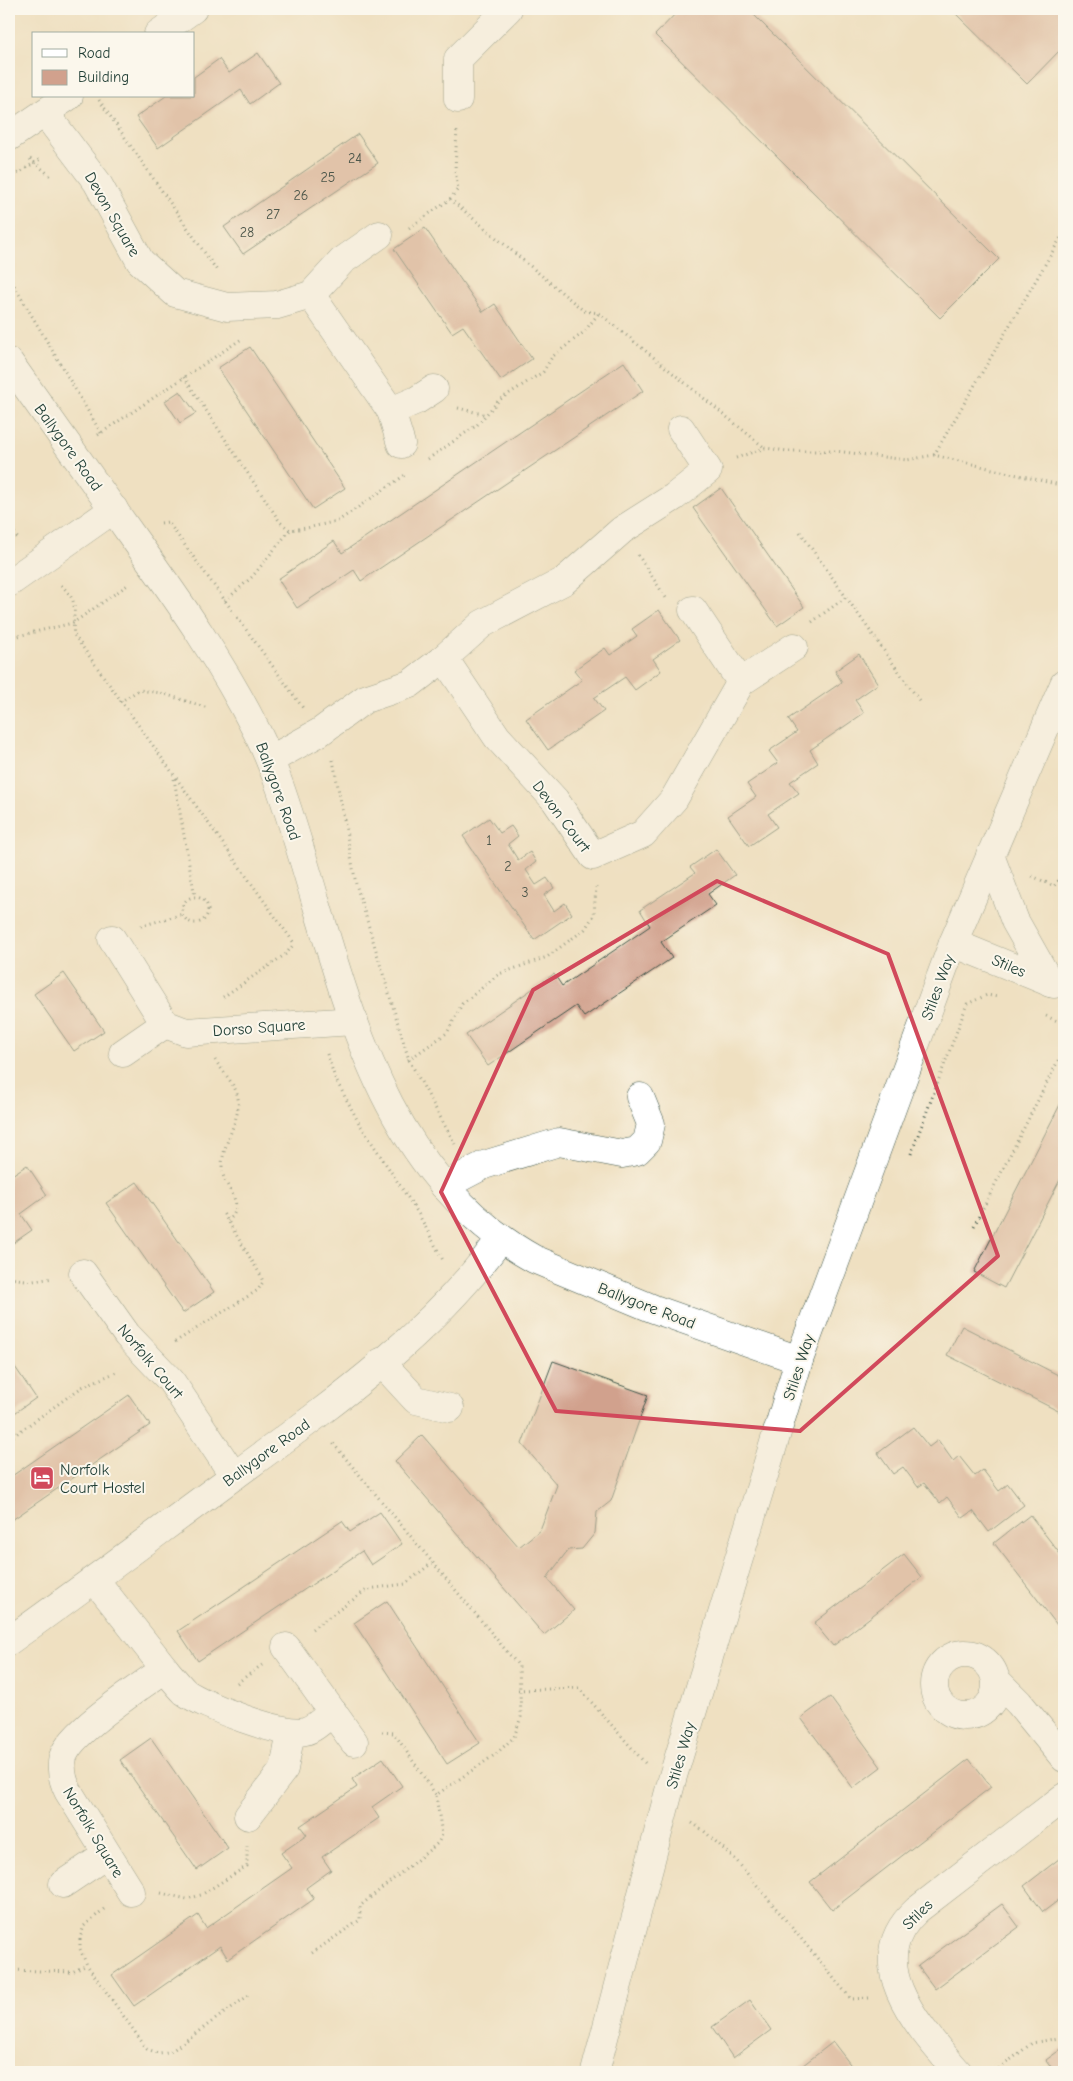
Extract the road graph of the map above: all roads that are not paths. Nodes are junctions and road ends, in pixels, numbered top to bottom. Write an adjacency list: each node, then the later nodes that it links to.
1 (193, 9): 3 (street)
2 (508, 9): 5 (street)
3 (161, 23)
4 (66, 98): 6 (street)
5 (458, 99)
6 (45, 113): 7 (street); 9 (street, Devon Square)
7 (9, 137)
8 (380, 235): 9 (street, Devon Square)
9 (310, 294): 12 (street)
10 (9, 362): 15 (street, Ballygore Road)
11 (434, 389): 12 (street)
12 (392, 411): 14 (street)
13 (682, 430): 19 (street)
14 (401, 444)
15 (114, 509): 16 (street); 22 (street, Ballygore Road)
16 (9, 583)
17 (693, 610): 20 (street)
18 (794, 647): 20 (street, Devon Court)
19 (444, 658): 20 (street, Devon Court); 22 (street)
20 (741, 682)
21 (1064, 684): 23 (street, Stiles Way)
22 (270, 760): 27 (street, Ballygore Road)
23 (990, 855): 25 (street, Stiles Way); 26 (street)
24 (112, 939): 28 (street)
25 (954, 943): 26 (street, Stiles); 34 (street, Stiles Way)
26 (1057, 986)
27 (354, 1021): 28 (street, Dorso Square); 31 (street, Ballygore Road)
28 (165, 1024): 29 (street)
29 (123, 1053)
30 (640, 1097): 31 (street)
31 (444, 1186): 32 (street, Ballygore Road)
32 (501, 1238): 34 (street, Ballygore Road); 35 (street, Ballygore Road)
33 (83, 1273): 37 (street, Norfolk Court)
34 (799, 1360): 52 (street, Stiles Way)
35 (381, 1362): 36 (street); 37 (street, Ballygore Road)
36 (450, 1408)
37 (234, 1476): 38 (street, Ballygore Road)
38 (95, 1580): 39 (street, Ballygore Road); 41 (street)
39 (9, 1641)
40 (286, 1648): 43 (street)
41 (165, 1669): 44 (street); 49 (street, Norfolk Square)
42 (996, 1680): 46 (street)
43 (333, 1712): 44 (street); 45 (street)
44 (291, 1732): 48 (street)
45 (354, 1742)
46 (1064, 1758)
47 (1064, 1797): 53 (street, Stiles)
48 (248, 1816)
49 (106, 1855): 50 (street); 51 (street, Norfolk Square)
50 (63, 1884)
51 (131, 1892)
52 (595, 2072)
53 (958, 2072)

